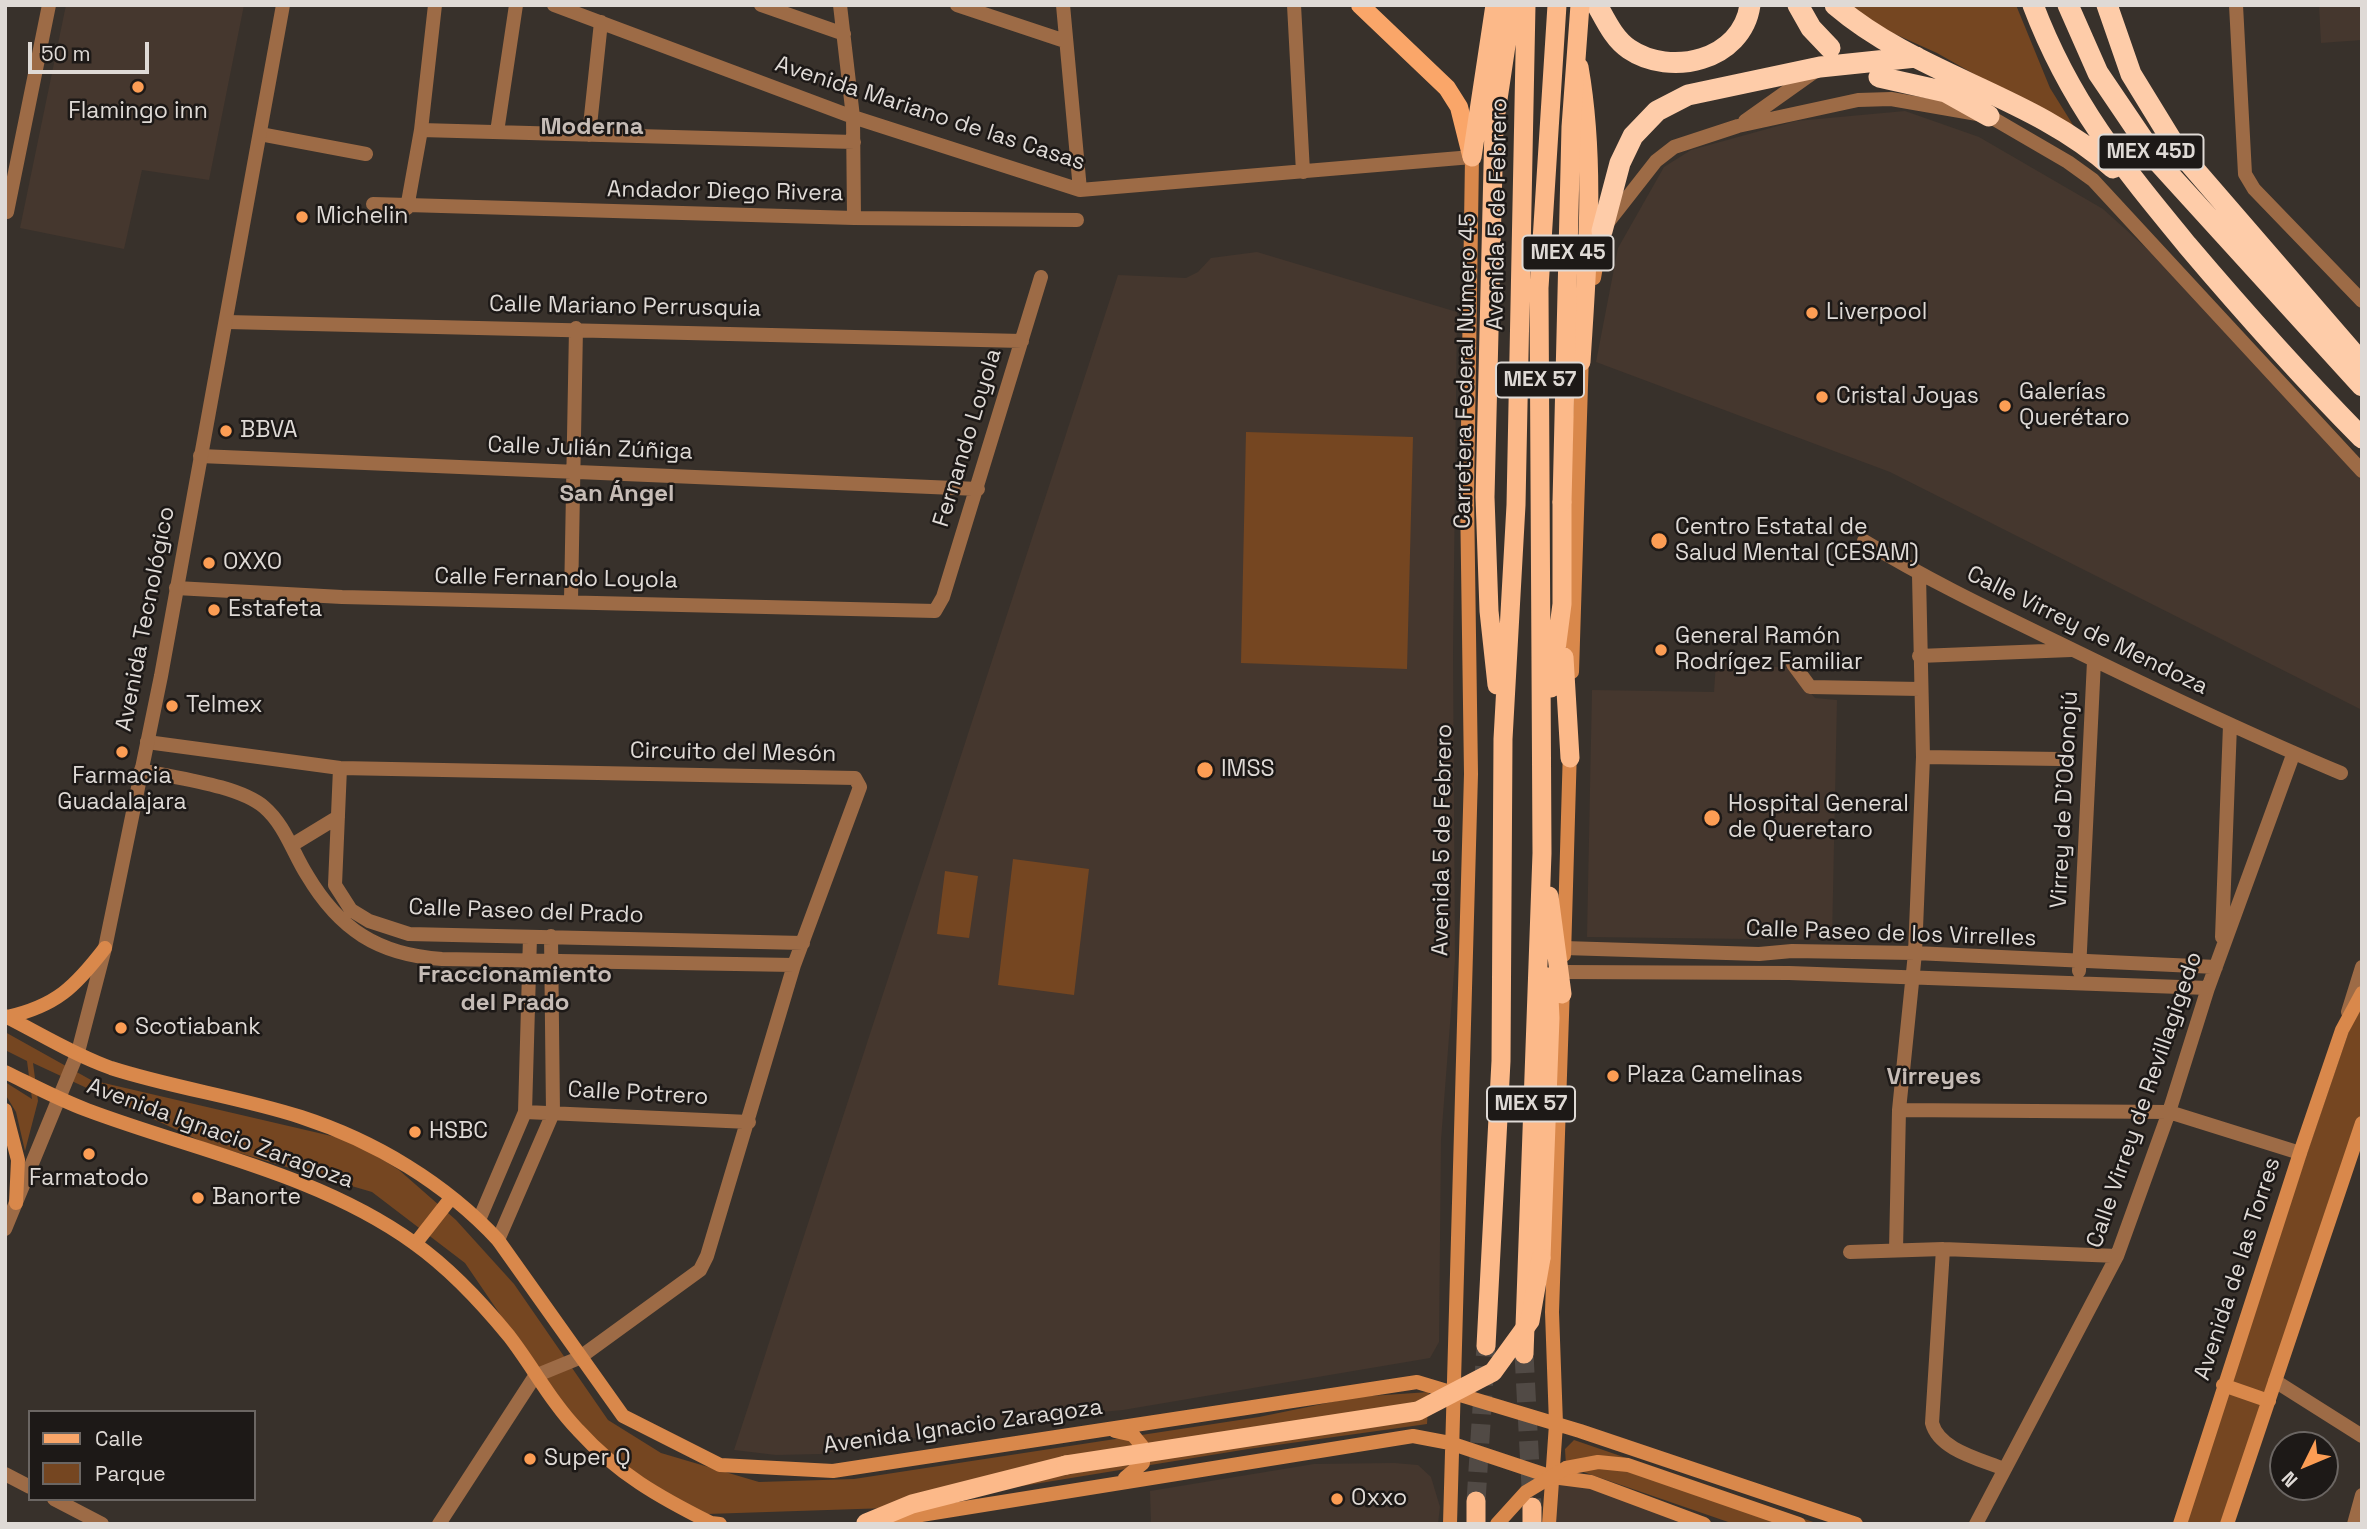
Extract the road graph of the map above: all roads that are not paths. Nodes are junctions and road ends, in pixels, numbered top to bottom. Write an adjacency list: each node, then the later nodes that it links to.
1 (49, 5): 41 (street)
2 (284, 5): 38 (street, Avenida Tecnológico)
3 (435, 5): 36 (street)
4 (516, 5): 37 (street)
5 (554, 5): 26 (street, Avenida Mariano de las Casas)
6 (761, 5): 27 (street)
7 (840, 5): 27 (street)
8 (957, 5): 28 (street)
9 (1063, 5): 28 (street)
10 (1294, 5): 44 (street)
11 (1360, 5): 43 (main road)
12 (1494, 5): 43 (highway)
13 (1512, 5): 80 (highway, Carretera Federal Número 45 / MEX 45)
14 (1526, 5): 80 (highway, Avenida 5 de Febrero / MEX 57)
15 (1558, 5): 82 (highway, Avenida 5 de Febrero / MEX 57)
16 (1569, 5): 58 (highway)
17 (1580, 5): 72 (highway, MEX 45, bridge)
18 (1597, 5): 19 (highway)
19 (1750, 5)
20 (1798, 5): 29 (highway)
21 (1835, 5): 30 (highway)
22 (2033, 5): 47 (highway, MEX 45D)
23 (2068, 5): 61 (highway, MEX 45D)
24 (2107, 5): 59 (highway)
25 (2236, 5): 54 (street)
26 (601, 22): 34 (street, Avenida Mariano de las Casas); 39 (street)
27 (844, 34): 34 (street)
28 (1065, 41): 45 (street)
29 (1830, 48)
30 (1916, 57): 31 (highway); 47 (highway)
31 (1820, 67): 35 (street); 52 (highway)
32 (1879, 77): 33 (highway)
33 (1989, 116): 35 (street); 66 (street)
34 (853, 117): 40 (street); 45 (street, Avenida Mariano de las Casas)
35 (1738, 126): 52 (street)
36 (421, 130): 37 (street); 48 (street)
37 (497, 132): 39 (street)
38 (260, 134): 42 (street); 55 (street, Avenida Tecnológico)
39 (589, 135): 40 (street)
40 (854, 142): 50 (street)
41 (13, 150): 49 (street)
42 (366, 154)
43 (1472, 157): 44 (street, Avenida Mariano de las Casas); 141 (main road, Avenida 5 de Febrero)
44 (1303, 172): 45 (street, Avenida Mariano de las Casas)
45 (1080, 190)
46 (373, 204): 48 (street, Andador Diego Rivera)
47 (2154, 205): 60 (highway, MEX 45D)
48 (407, 208): 50 (street, Andador Diego Rivera)
49 (8, 212)
50 (854, 218): 51 (street, Andador Diego Rivera)
51 (1077, 220)
52 (1602, 231): 58 (main road)
53 (1041, 277): 57 (street, Fernando Loyola)
54 (2362, 301)
55 (227, 322): 56 (street, Calle Mariano Perrusquia); 64 (street, Avenida Tecnológico)
56 (576, 328): 57 (street, Calle Mariano Perrusquia); 65 (street)
57 (1022, 341): 67 (street, Fernando Loyola)
58 (1581, 362): 85 (main road)
59 (2362, 363)
60 (2305, 380): 62 (highway, MEX 45D); 63 (highway)
61 (2362, 386)
62 (2362, 438)
63 (2362, 452)
64 (200, 456): 65 (street, Calle Julián Zúñiga); 70 (street, Avenida Tecnológico)
65 (572, 471): 67 (street, Calle Julián Zúñiga); 71 (street)
66 (2362, 471)
67 (978, 489): 73 (street, Fernando Loyola)
68 (1864, 541): 69 (street, Calle Virrey de Mendoza)
69 (1919, 575): 74 (street, Calle Virrey de Mendoza); 75 (street)
70 (176, 588): 71 (street, Calle Fernando Loyola); 81 (street, Avenida Tecnológico)
71 (571, 600): 73 (street, Calle Fernando Loyola)
72 (1562, 604): 82 (highway, MEX 45); 85 (highway, MEX 45)
73 (935, 611)
74 (2073, 650): 75 (street); 76 (street, Calle Virrey de Mendoza)
75 (1919, 656): 78 (street)
76 (2094, 661): 79 (street, Calle Virrey de Mendoza); 102 (street, Virrey de D'Odonojú)
77 (1793, 664): 78 (street)
78 (1920, 689): 84 (street)
79 (2230, 725): 83 (street, Calle Virrey de Mendoza); 98 (street)
80 (1503, 739): 135 (highway, Avenida 5 de Febrero / MEX 57)
81 (147, 742): 87 (street, Circuito del Mesón); 88 (street, Avenida Tecnológico)
82 (1543, 755): 92 (highway, Avenida 5 de Febrero / MEX 57)
83 (2293, 755): 89 (street, Calle Virrey de Mendoza); 98 (street, Calle Virrey de Revillagigedo)
84 (1923, 757): 86 (street); 99 (street)
85 (1570, 758): 97 (main road)
86 (2060, 759)
87 (340, 768): 90 (street, Calle Paseo del Prado); 95 (street, Circuito del Mesón)
88 (141, 770): 91 (street, Calle Paseo del Prado); 96 (street, Avenida Tecnológico)
89 (2341, 774)
90 (338, 817): 91 (street); 94 (street, Calle Paseo del Prado)
91 (292, 845): 101 (street, Calle Paseo del Prado)
92 (1542, 853): 111 (highway, MEX 57); 136 (highway, Avenida 5 de Febrero / MEX 57); 158 (highway, bridge)
93 (551, 936): 94 (street, Calle Paseo del Prado); 95 (street, Calle Paseo del Prado); 100 (street)
94 (530, 937): 101 (street)
95 (803, 943): 103 (street, Circuito del Mesón)
96 (104, 948): 112 (main road); 114 (street, Avenida Tecnológico)
97 (1564, 948): 99 (street, Calle Paseo de los Virrelles); 106 (main road)
98 (2222, 950): 104 (street, Calle Virrey de Revillagigedo)
99 (1915, 953): 102 (street, Calle Paseo de los Virrelles); 107 (street)
100 (552, 959): 101 (street, Calle Paseo del Prado); 103 (street, Calle Paseo del Prado); 121 (street)
101 (528, 960): 119 (street)
102 (2080, 963): 104 (street, Calle Paseo de los Virrelles); 108 (street, Virrey de D'Odonojú)
103 (794, 965): 122 (street, Circuito del Mesón)
104 (2216, 967): 109 (street, Calle Virrey de Revillagigedo)
105 (2362, 967): 113 (street, Avenida de las Torres)
106 (1563, 972): 107 (street, Calle Paseo de los Virrelles); 111 (main road)
107 (1913, 978): 108 (street, Calle Paseo de los Virrelles); 118 (street)
108 (2079, 984): 109 (street, Calle Paseo de los Virrelles)
109 (2208, 988): 120 (street, Calle Virrey de Revillagigedo)
110 (2362, 993): 113 (main road, Avenida de las Torres)
111 (1562, 994): 143 (main road)
112 (6, 1017): 114 (main road, Avenida Ignacio Zaragoza)
113 (2342, 1030): 124 (main road, Avenida de las Torres)
114 (78, 1052): 116 (street, Avenida Tecnológico); 125 (main road, Avenida Ignacio Zaragoza)
115 (5, 1072): 116 (main road, Avenida Ignacio Zaragoza)
116 (58, 1098): 126 (street, Avenida Tecnológico); 130 (main road, Avenida Ignacio Zaragoza)
117 (5, 1110): 126 (main road)
118 (1899, 1110): 120 (street); 132 (street)
119 (525, 1112): 121 (street, Calle Potrero); 127 (street)
120 (2169, 1112): 124 (street); 134 (street, Calle Virrey de Revillagigedo)
121 (553, 1113): 122 (street, Calle Potrero); 129 (street)
122 (749, 1122): 137 (street, Circuito del Mesón)
123 (2362, 1124): 139 (main road)
124 (2300, 1153): 140 (main road, Avenida de las Torres)
125 (451, 1198): 127 (main road, Avenida Ignacio Zaragoza); 130 (main road)
126 (16, 1203): 128 (street, Avenida Tecnológico)
127 (479, 1220): 129 (main road, Avenida Ignacio Zaragoza)
128 (5, 1228)
129 (498, 1240): 137 (main road, Avenida Ignacio Zaragoza)
130 (415, 1244): 138 (main road, Avenida Ignacio Zaragoza)
131 (1943, 1249): 132 (street); 134 (street); 147 (street)
132 (1895, 1250): 133 (street)
133 (1850, 1252)
134 (2117, 1256): 147 (street, Calle Virrey de Revillagigedo)
135 (1486, 1346)
136 (1524, 1354)
137 (579, 1358): 138 (street, Circuito del Mesón); 144 (main road, Avenida Ignacio Zaragoza)
138 (535, 1376): 156 (street); 157 (main road, Avenida Ignacio Zaragoza)
139 (2275, 1381): 142 (main road); 145 (street)
140 (2223, 1385): 142 (main road); 167 (main road, Avenida de las Torres)
141 (1452, 1391): 143 (main road, Avenida Ignacio Zaragoza); 144 (main road, Avenida Ignacio Zaragoza); 146 (main road, Avenida 5 de Febrero)
142 (2269, 1401): 168 (main road)
143 (1556, 1424): 149 (main road); 165 (main road, Avenida Ignacio Zaragoza)
144 (1094, 1432): 150 (main road)
145 (2362, 1436)
146 (1450, 1444): 149 (main road); 150 (main road); 159 (main road, Avenida 5 de Febrero)
147 (2004, 1469): 166 (street, Calle Virrey de Revillagigedo)
148 (5, 1474): 151 (street)
149 (1552, 1477): 162 (main road); 163 (main road)
150 (1117, 1481): 158 (main road)
151 (28, 1486)
152 (2362, 1495): 169 (street)
153 (58, 1501): 155 (street)
154 (1476, 1501): 160 (highway)
155 (102, 1524)
156 (439, 1524)
157 (720, 1524)
158 (865, 1524)
159 (1450, 1524)
160 (1476, 1524)
161 (1497, 1524): 164 (main road, bridge)
162 (1549, 1524)
163 (1704, 1524)
164 (1799, 1524)
165 (1856, 1524)
166 (1976, 1524)
167 (2180, 1524)
168 (2227, 1524)
169 (2354, 1524)

